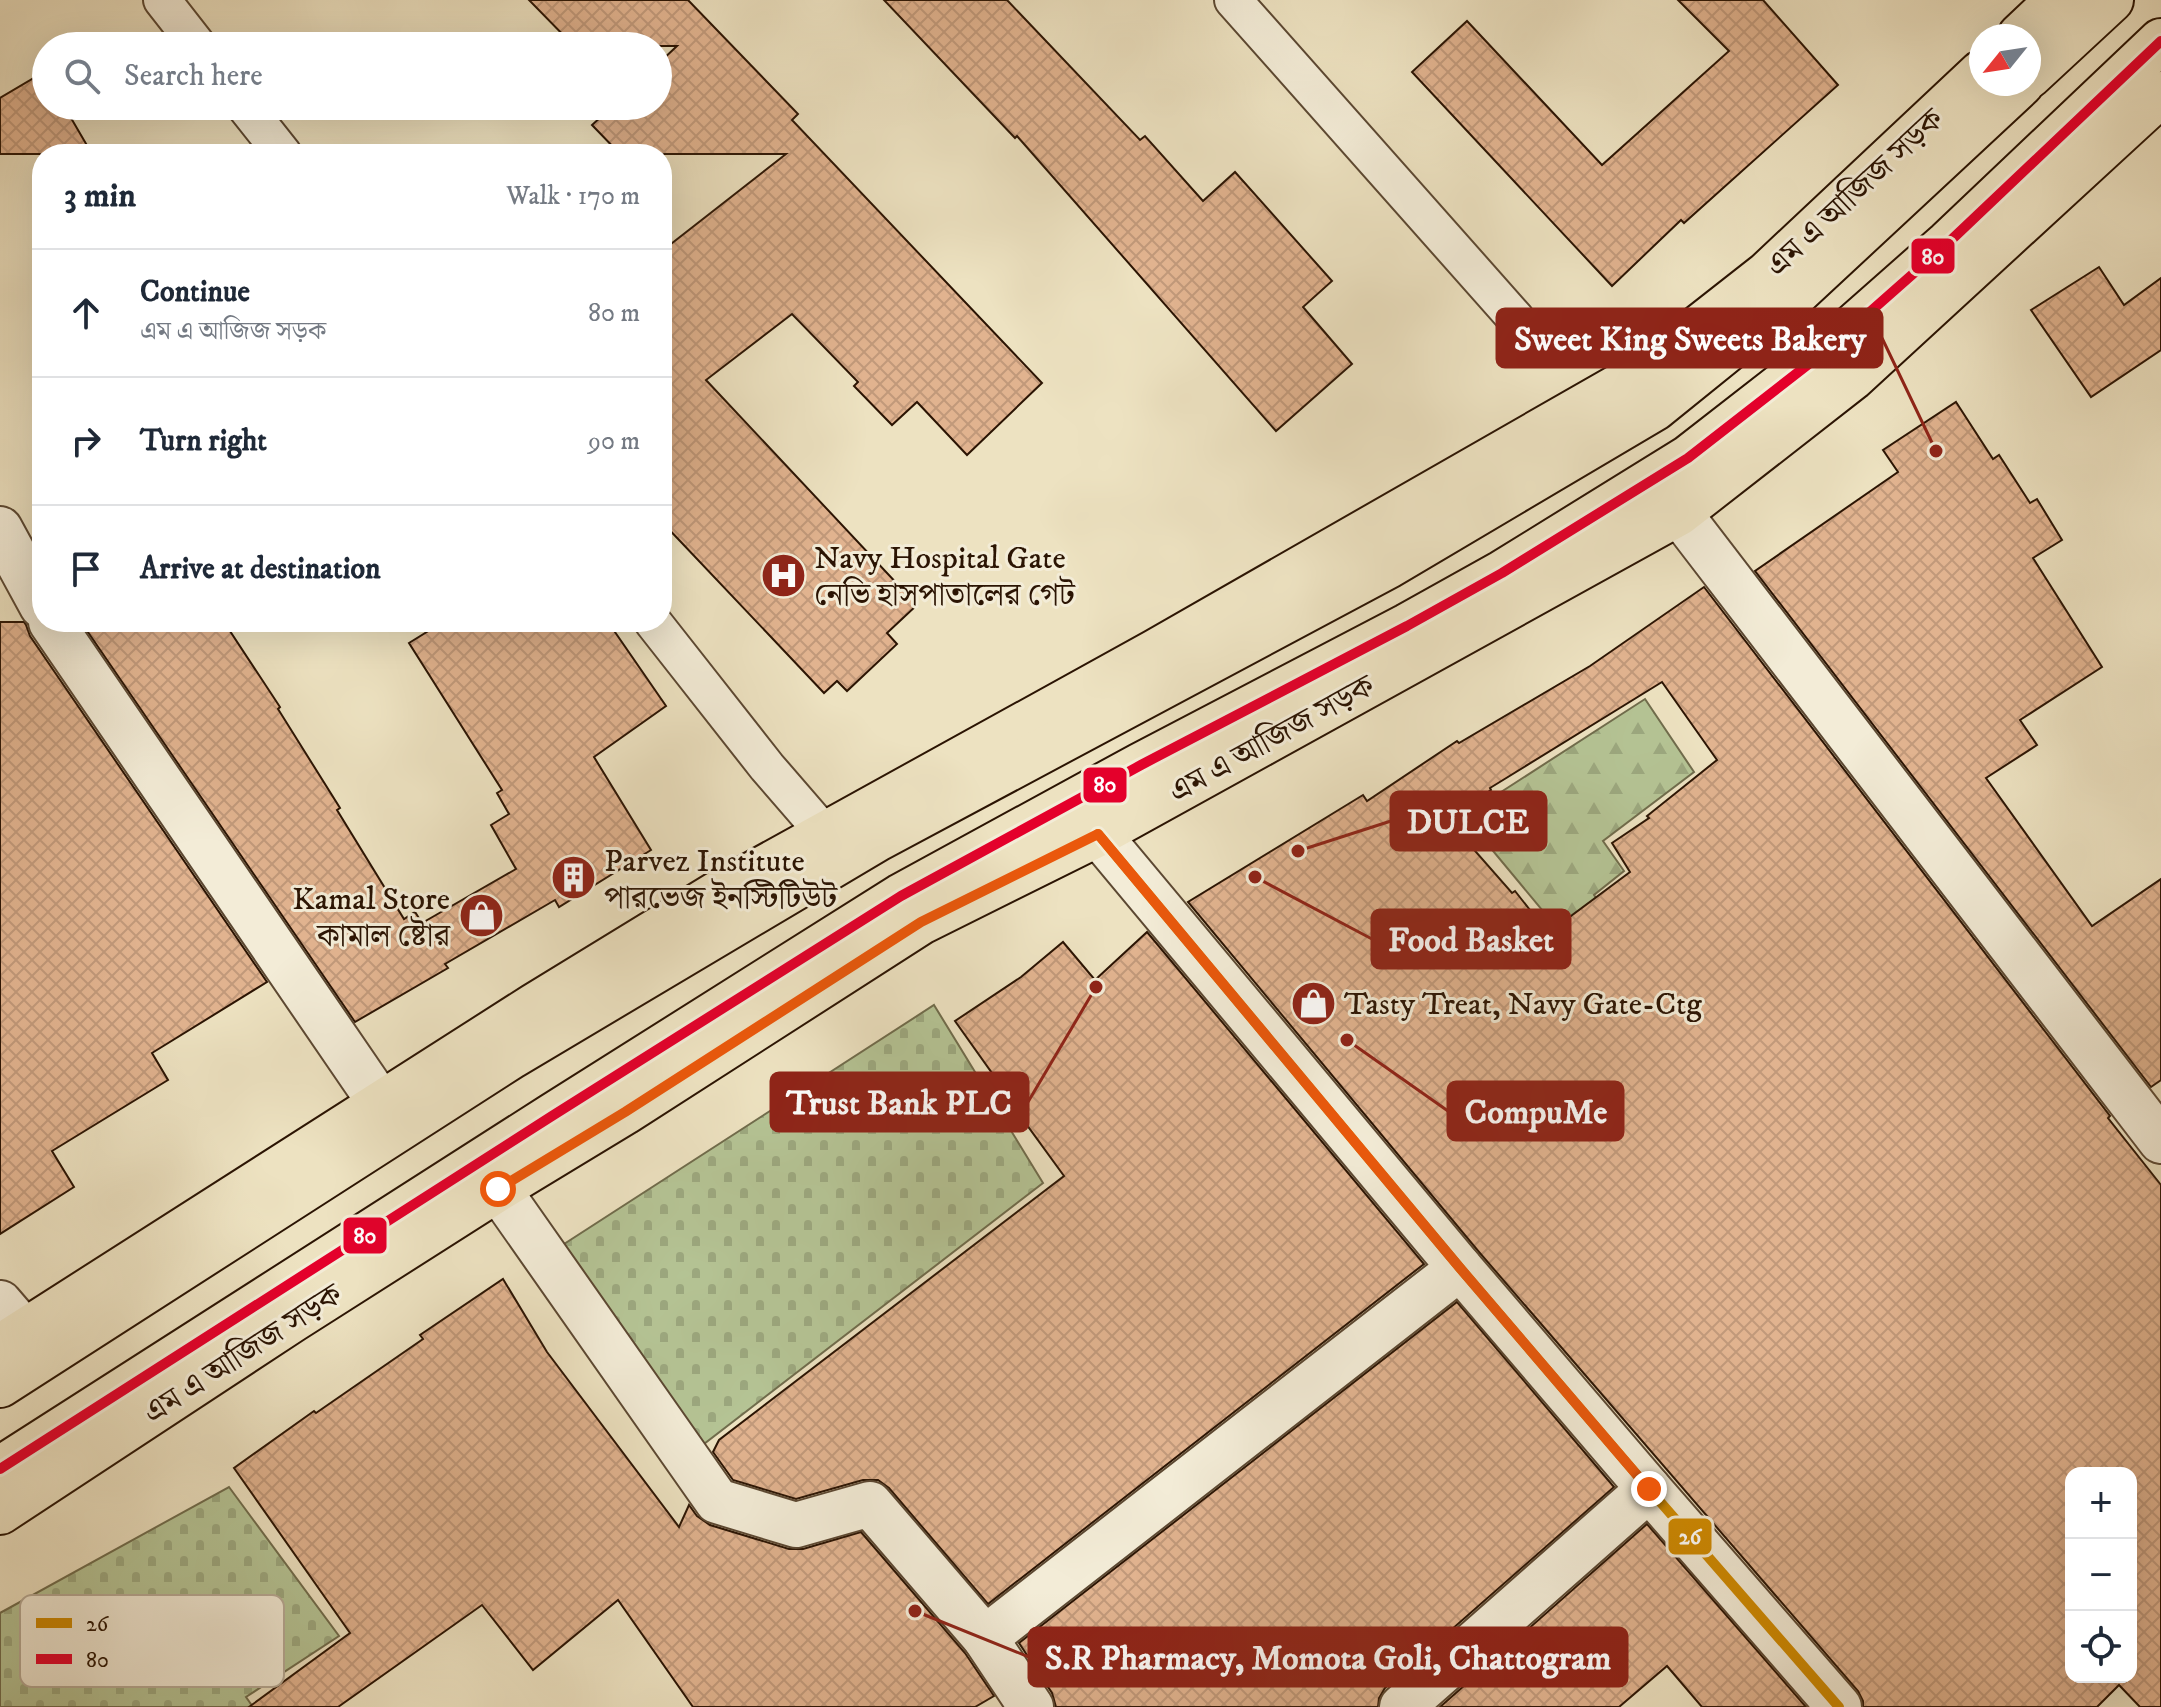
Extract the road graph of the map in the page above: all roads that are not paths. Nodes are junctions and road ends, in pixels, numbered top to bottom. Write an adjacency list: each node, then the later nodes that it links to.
1 (162, 0): 6 (lane)
2 (1233, 0): 14 (lane)
3 (2058, 0): 5 (main road)
4 (2111, 0): 8 (main road)
5 (2033, 24)
6 (187, 32)
7 (2161, 41): 28 (main road)
8 (2041, 65)
9 (1969, 84): 20 (main road, এম এ আজিজ সড়ক)
10 (2161, 94): 15 (main road, এম এ আজিজ সড়ক)
11 (2008, 96): 27 (main road)
12 (256, 120): 13 (lane)
13 (275, 144)
14 (1516, 319)
15 (1679, 513): 21 (main road, এম এ আজিজ সড়ক); 23 (street)
16 (0, 529): 17 (street)
17 (32, 588)
18 (58, 632): 22 (street)
19 (661, 632): 20 (lane)
20 (825, 834): 22 (main road, এম এ আজিজ সড়ক)
21 (1098, 834): 24 (main road, এম এ আজিজ সড়ক); 25 (street)
22 (381, 1104): 26 (main road, এম এ আজিজ সড়ক)
23 (2161, 1141)
24 (498, 1189): 30 (main road, এম এ আজিজ সড়ক); 31 (street)
25 (1460, 1268): 29 (street); 31 (street)
26 (8, 1327)
27 (0, 1385)
28 (0, 1469)
29 (1649, 1489): 33 (street); 34 (street)
30 (0, 1512)
31 (985, 1638): 32 (street)
32 (1031, 1707)
33 (1402, 1707)
34 (1839, 1707)

